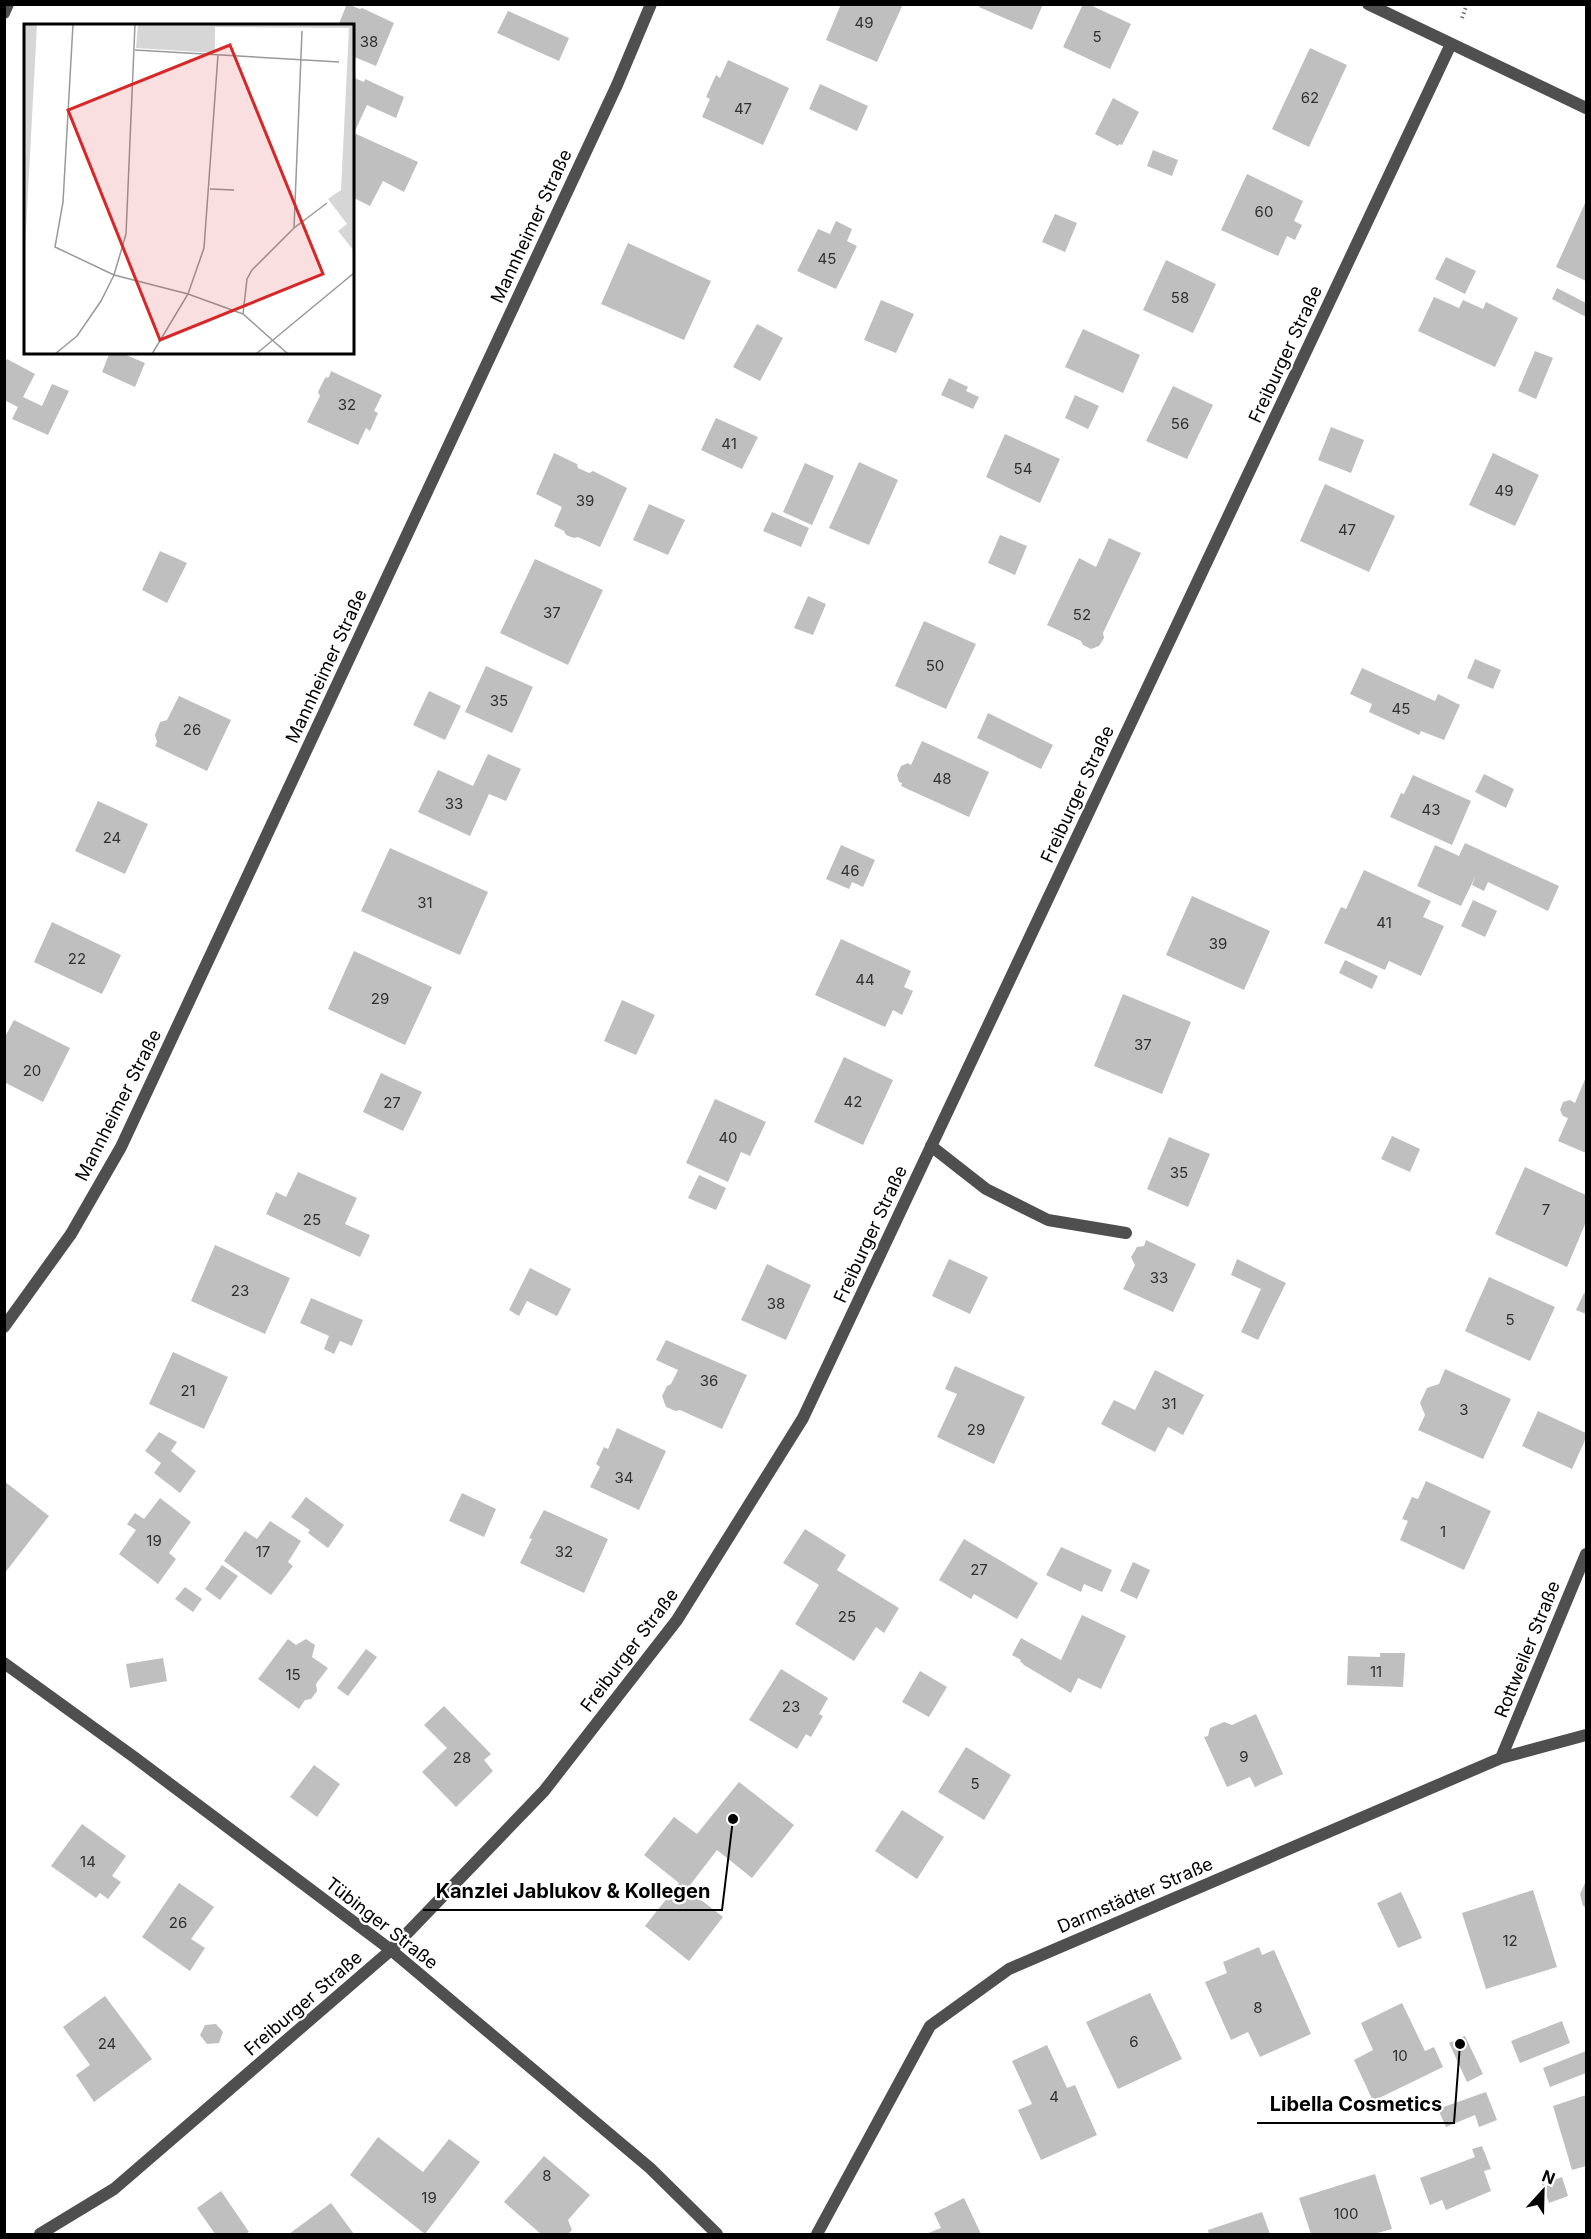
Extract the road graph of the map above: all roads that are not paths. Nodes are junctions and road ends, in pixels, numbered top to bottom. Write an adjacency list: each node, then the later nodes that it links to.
1 (8, 4): 4 (street)
2 (651, 4): 9 (street, Mannheimer Straße)
3 (1368, 4): 5 (street)
4 (4, 13)
5 (1451, 44): 6 (street); 7 (street, Freiburger Straße)
6 (1587, 108)
7 (931, 1146): 8 (street); 14 (street, Freiburger Straße)
8 (1126, 1233)
9 (4, 1327)
10 (1587, 1554): 13 (street, Rottweiler Straße)
11 (4, 1663): 14 (street, Tübinger Straße)
12 (1587, 1735): 13 (street, Darmstädter Straße)
13 (1501, 1758): 17 (street, Darmstädter Straße)
14 (391, 1950): 15 (street, Freiburger Straße); 16 (street, Tübinger Straße)
15 (40, 2235)
16 (717, 2235)
17 (817, 2235)

